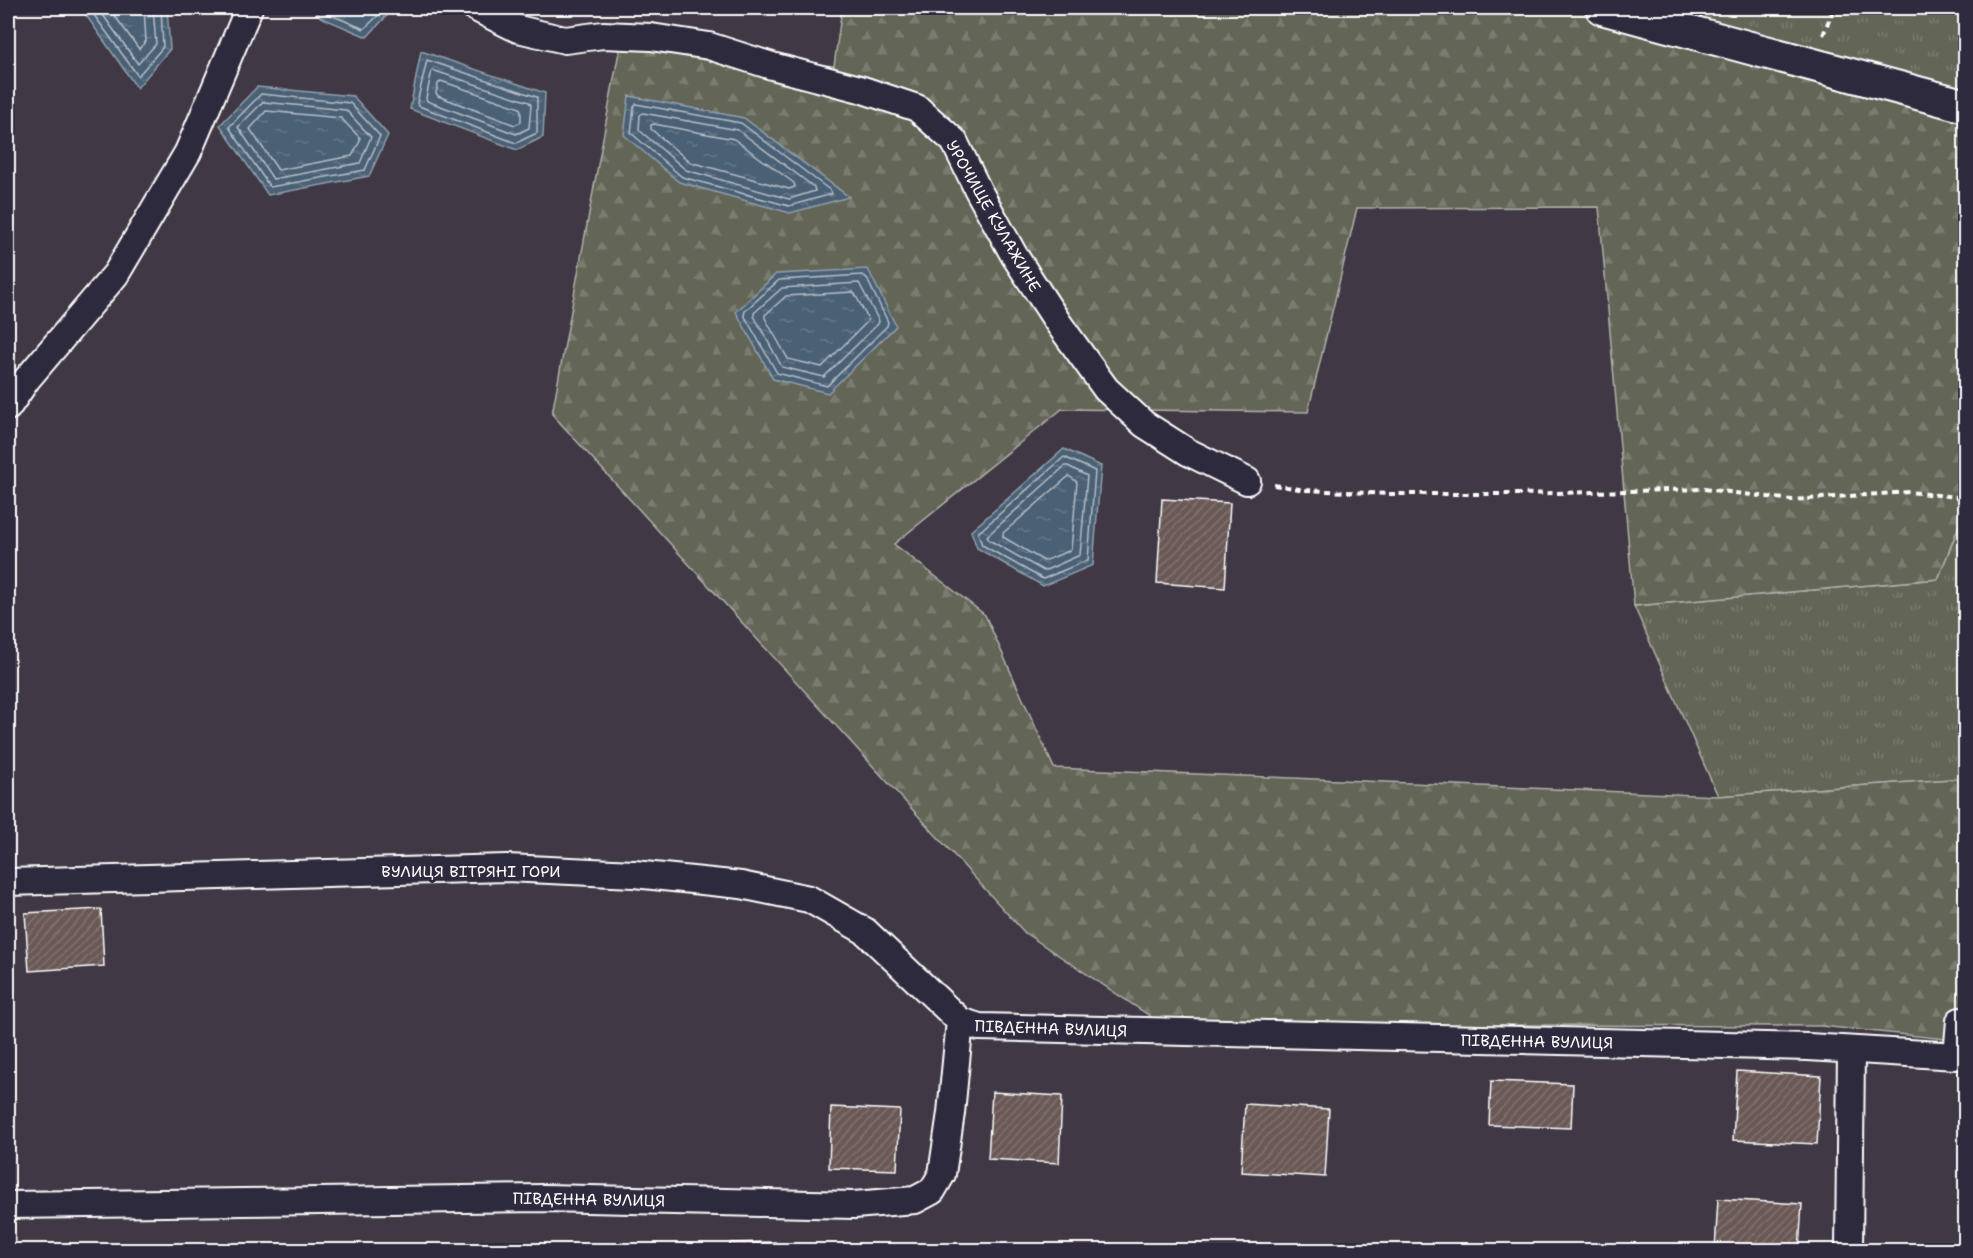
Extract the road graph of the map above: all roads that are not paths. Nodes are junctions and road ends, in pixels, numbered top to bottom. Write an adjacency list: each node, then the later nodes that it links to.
1 (249, 8): 5 (street)
2 (476, 8): 6 (street, УРОЧИЩЕ КУЛАЖИНЕ)
3 (1602, 8): 4 (street)
4 (1965, 106)
5 (8, 407)
6 (1247, 481)
7 (8, 882): 8 (street, ВУЛИЦЯ ВІТРЯНІ ГОРИ)
8 (960, 1021): 10 (street, ПІВДЕННА ВУЛИЦЯ); 11 (street, ПІВДЕННА ВУЛИЦЯ)
9 (1960, 1021): 10 (street, ПІВДЕННА ВУЛИЦЯ)
10 (1851, 1050): 12 (street)
11 (8, 1206)
12 (1849, 1251)

